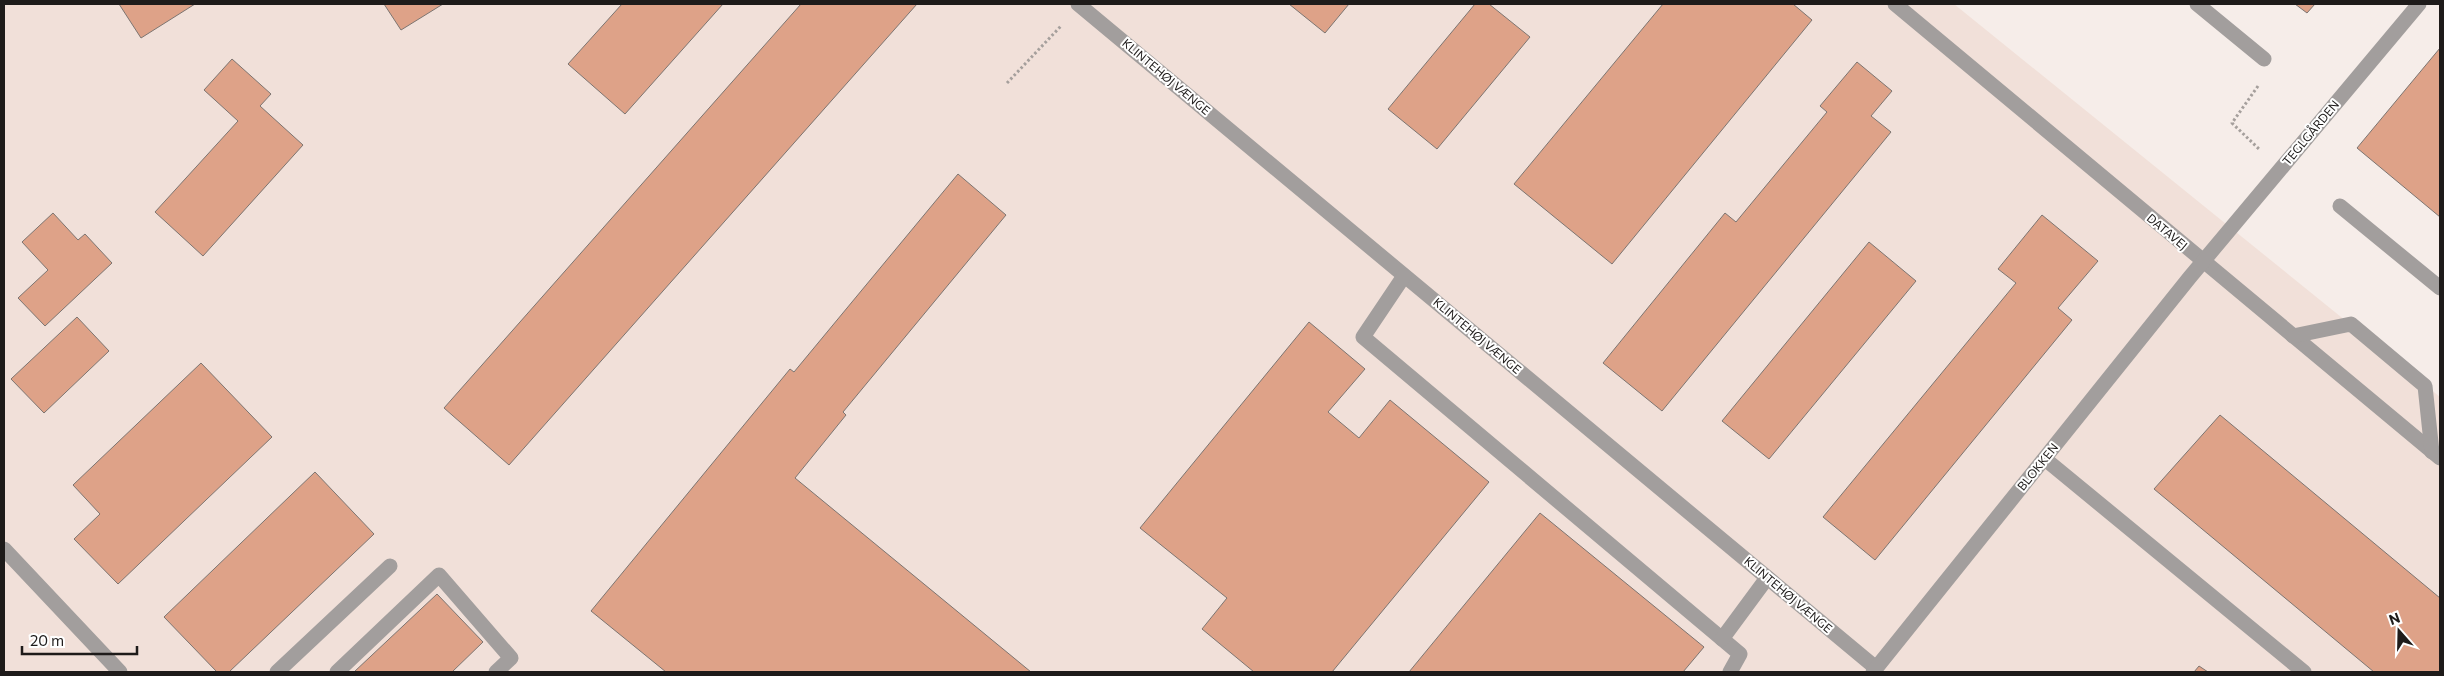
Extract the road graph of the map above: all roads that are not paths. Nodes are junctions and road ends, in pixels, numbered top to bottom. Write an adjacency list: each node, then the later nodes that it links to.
1 (1078, 4): 8 (street, KLINTEHØJ VÆNGE)
2 (1895, 4): 7 (street, DATAVEJ)
3 (2197, 4): 5 (street)
4 (2419, 4): 7 (street, TEGLGÅRDEN)
5 (2264, 59)
6 (2340, 206): 9 (street)
7 (2203, 262): 10 (street, DATAVEJ); 12 (street, BLOKKEN)
8 (1404, 276): 15 (street, KLINTEHØJ VÆNGE); 16 (street)
9 (2440, 288)
10 (2293, 336): 11 (street, DATAVEJ); 11 (street)
11 (2436, 455)
12 (2045, 459): 17 (street, BLOKKEN); 23 (street)
13 (4, 549): 18 (street)
14 (390, 566): 19 (street)
15 (1767, 578): 16 (street); 17 (street, KLINTEHØJ VÆNGE)
16 (1722, 639): 22 (street)
17 (1875, 670)
18 (120, 672)
19 (277, 672)
20 (338, 672): 21 (street)
21 (496, 672)
22 (1730, 672)
23 (2304, 672)

